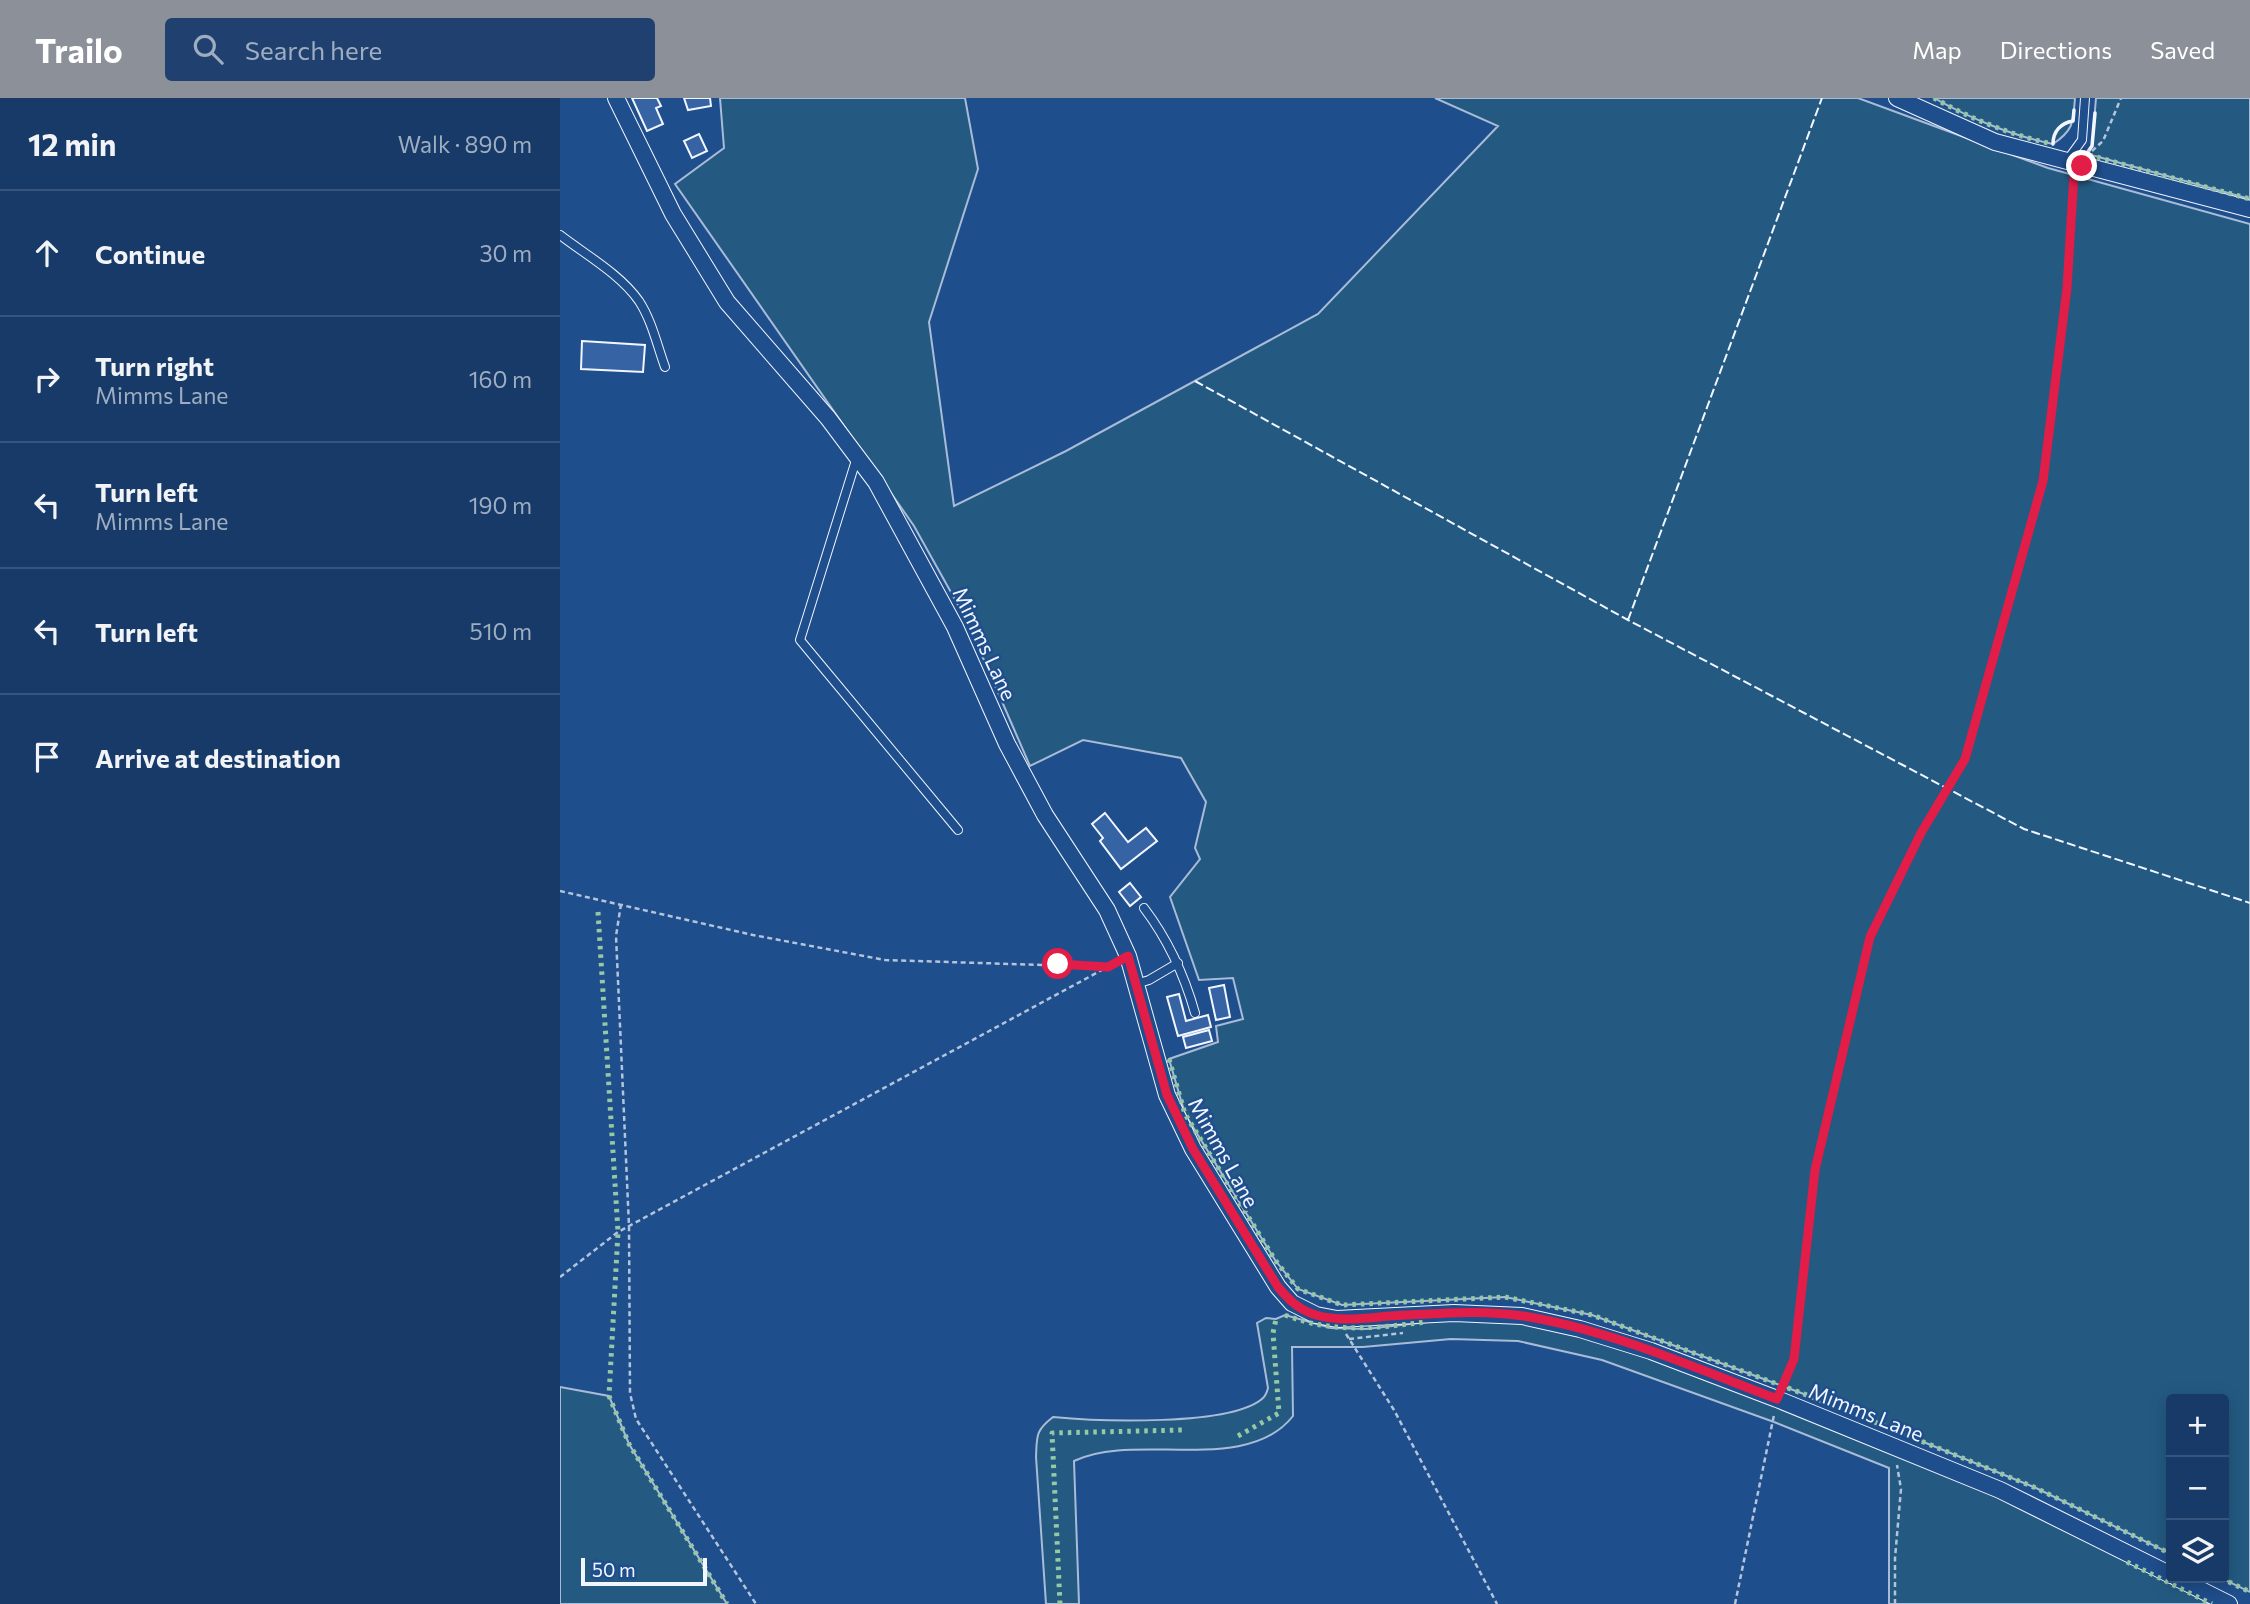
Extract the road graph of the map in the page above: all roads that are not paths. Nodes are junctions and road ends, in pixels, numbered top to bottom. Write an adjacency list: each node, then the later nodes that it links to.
1 (616, 98): 8 (street, Mimms Lane)
2 (1897, 98): 4 (street)
3 (2085, 98): 4 (lane)
4 (2066, 162): 5 (street)
5 (2250, 209)
6 (560, 235): 7 (lane)
7 (665, 367)
8 (858, 457): 9 (lane); 12 (street, Mimms Lane)
9 (958, 830)
10 (1144, 908): 11 (lane)
11 (1178, 963): 12 (lane); 13 (lane)
12 (1136, 984): 14 (street, Mimms Lane)
13 (1195, 1013)
14 (2166, 1573)
15 (2187, 1583): 16 (street)
16 (2230, 1604)

